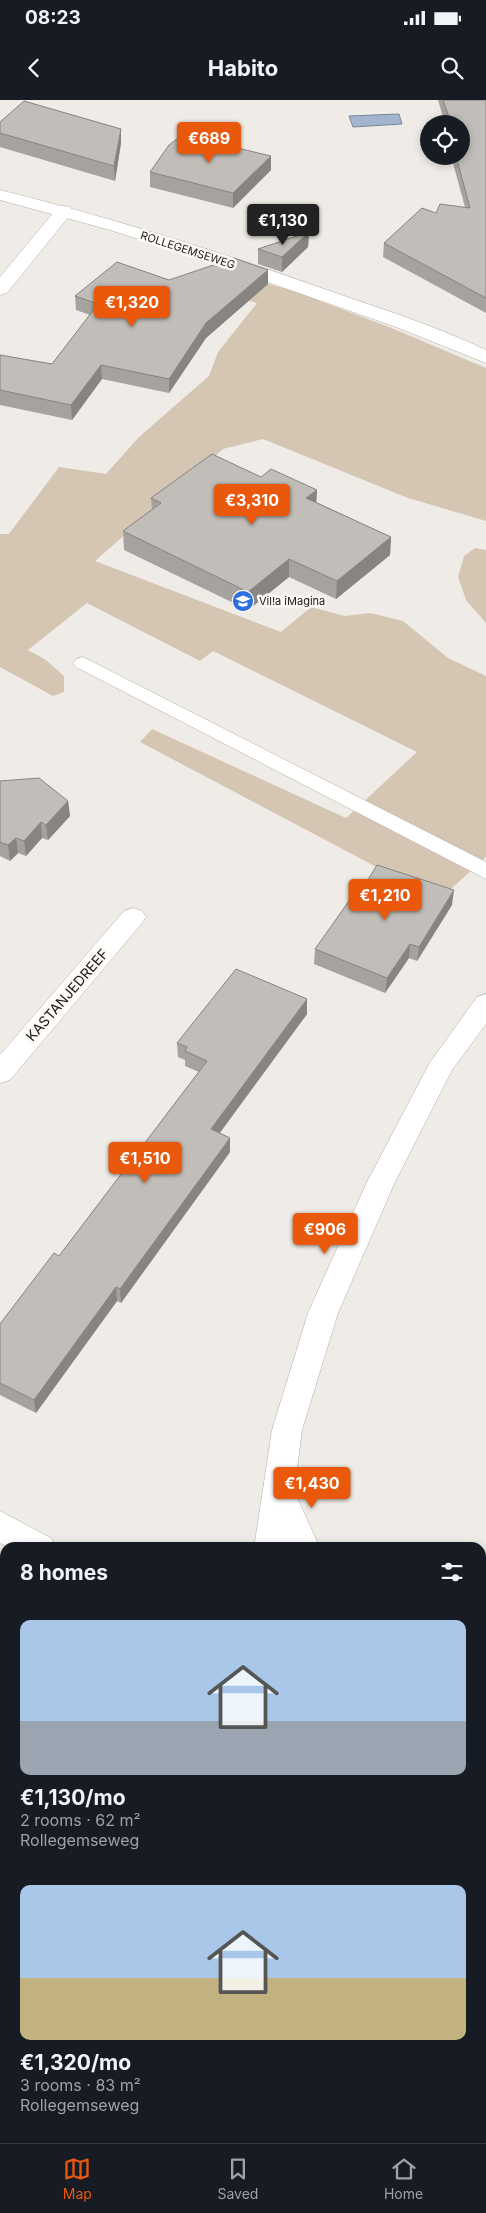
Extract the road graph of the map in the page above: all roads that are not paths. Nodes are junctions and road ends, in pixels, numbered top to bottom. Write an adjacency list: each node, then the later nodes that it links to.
1 (0, 195): 2 (street, ROLLEGEMSEWEG)
2 (64, 211): 3 (street); 4 (street, ROLLEGEMSEWEG)
3 (0, 289)
4 (486, 357)
5 (83, 663): 6 (lane)
6 (486, 871)
7 (133, 917): 9 (street, KASTANJEDREEF)
8 (486, 1004): 10 (street)
9 (0, 1073)
10 (278, 1490): 13 (street); 14 (street)
11 (0, 1526): 12 (street)
12 (29, 1542)
13 (271, 1542)
14 (301, 1542)

